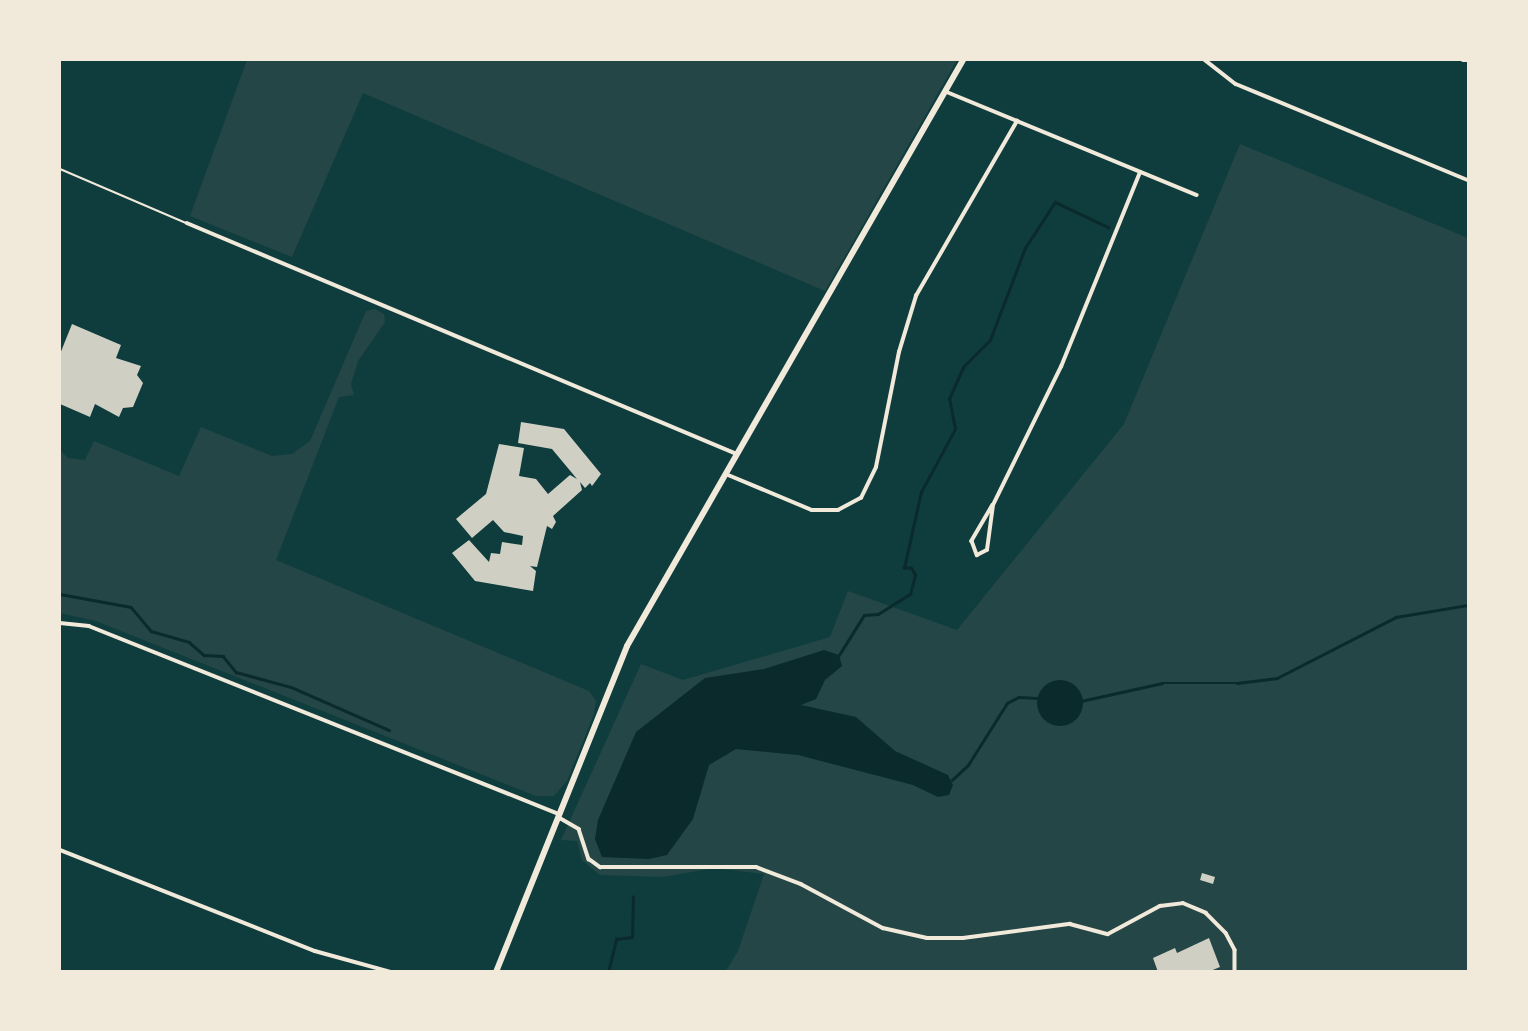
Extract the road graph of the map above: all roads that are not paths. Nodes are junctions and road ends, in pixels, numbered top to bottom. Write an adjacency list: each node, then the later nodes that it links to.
1 (963, 60): 5 (main road)
2 (1205, 60): 9 (street)
3 (1463, 60): 4 (street)
4 (1468, 60)
5 (945, 91): 6 (street); 12 (main road)
6 (1017, 121): 8 (street); 13 (street)
7 (60, 169): 11 (lane)
8 (1140, 172): 10 (street); 14 (street)
9 (1468, 180)
10 (1197, 195)
11 (187, 223): 12 (street)
12 (737, 454): 13 (main road)
13 (726, 474): 16 (main road)
14 (993, 505): 14 (street)
15 (60, 624): 16 (street)
16 (558, 815): 19 (main road); 20 (street)
17 (60, 850): 18 (street)
18 (391, 971)
19 (496, 971)
20 (1235, 971)

